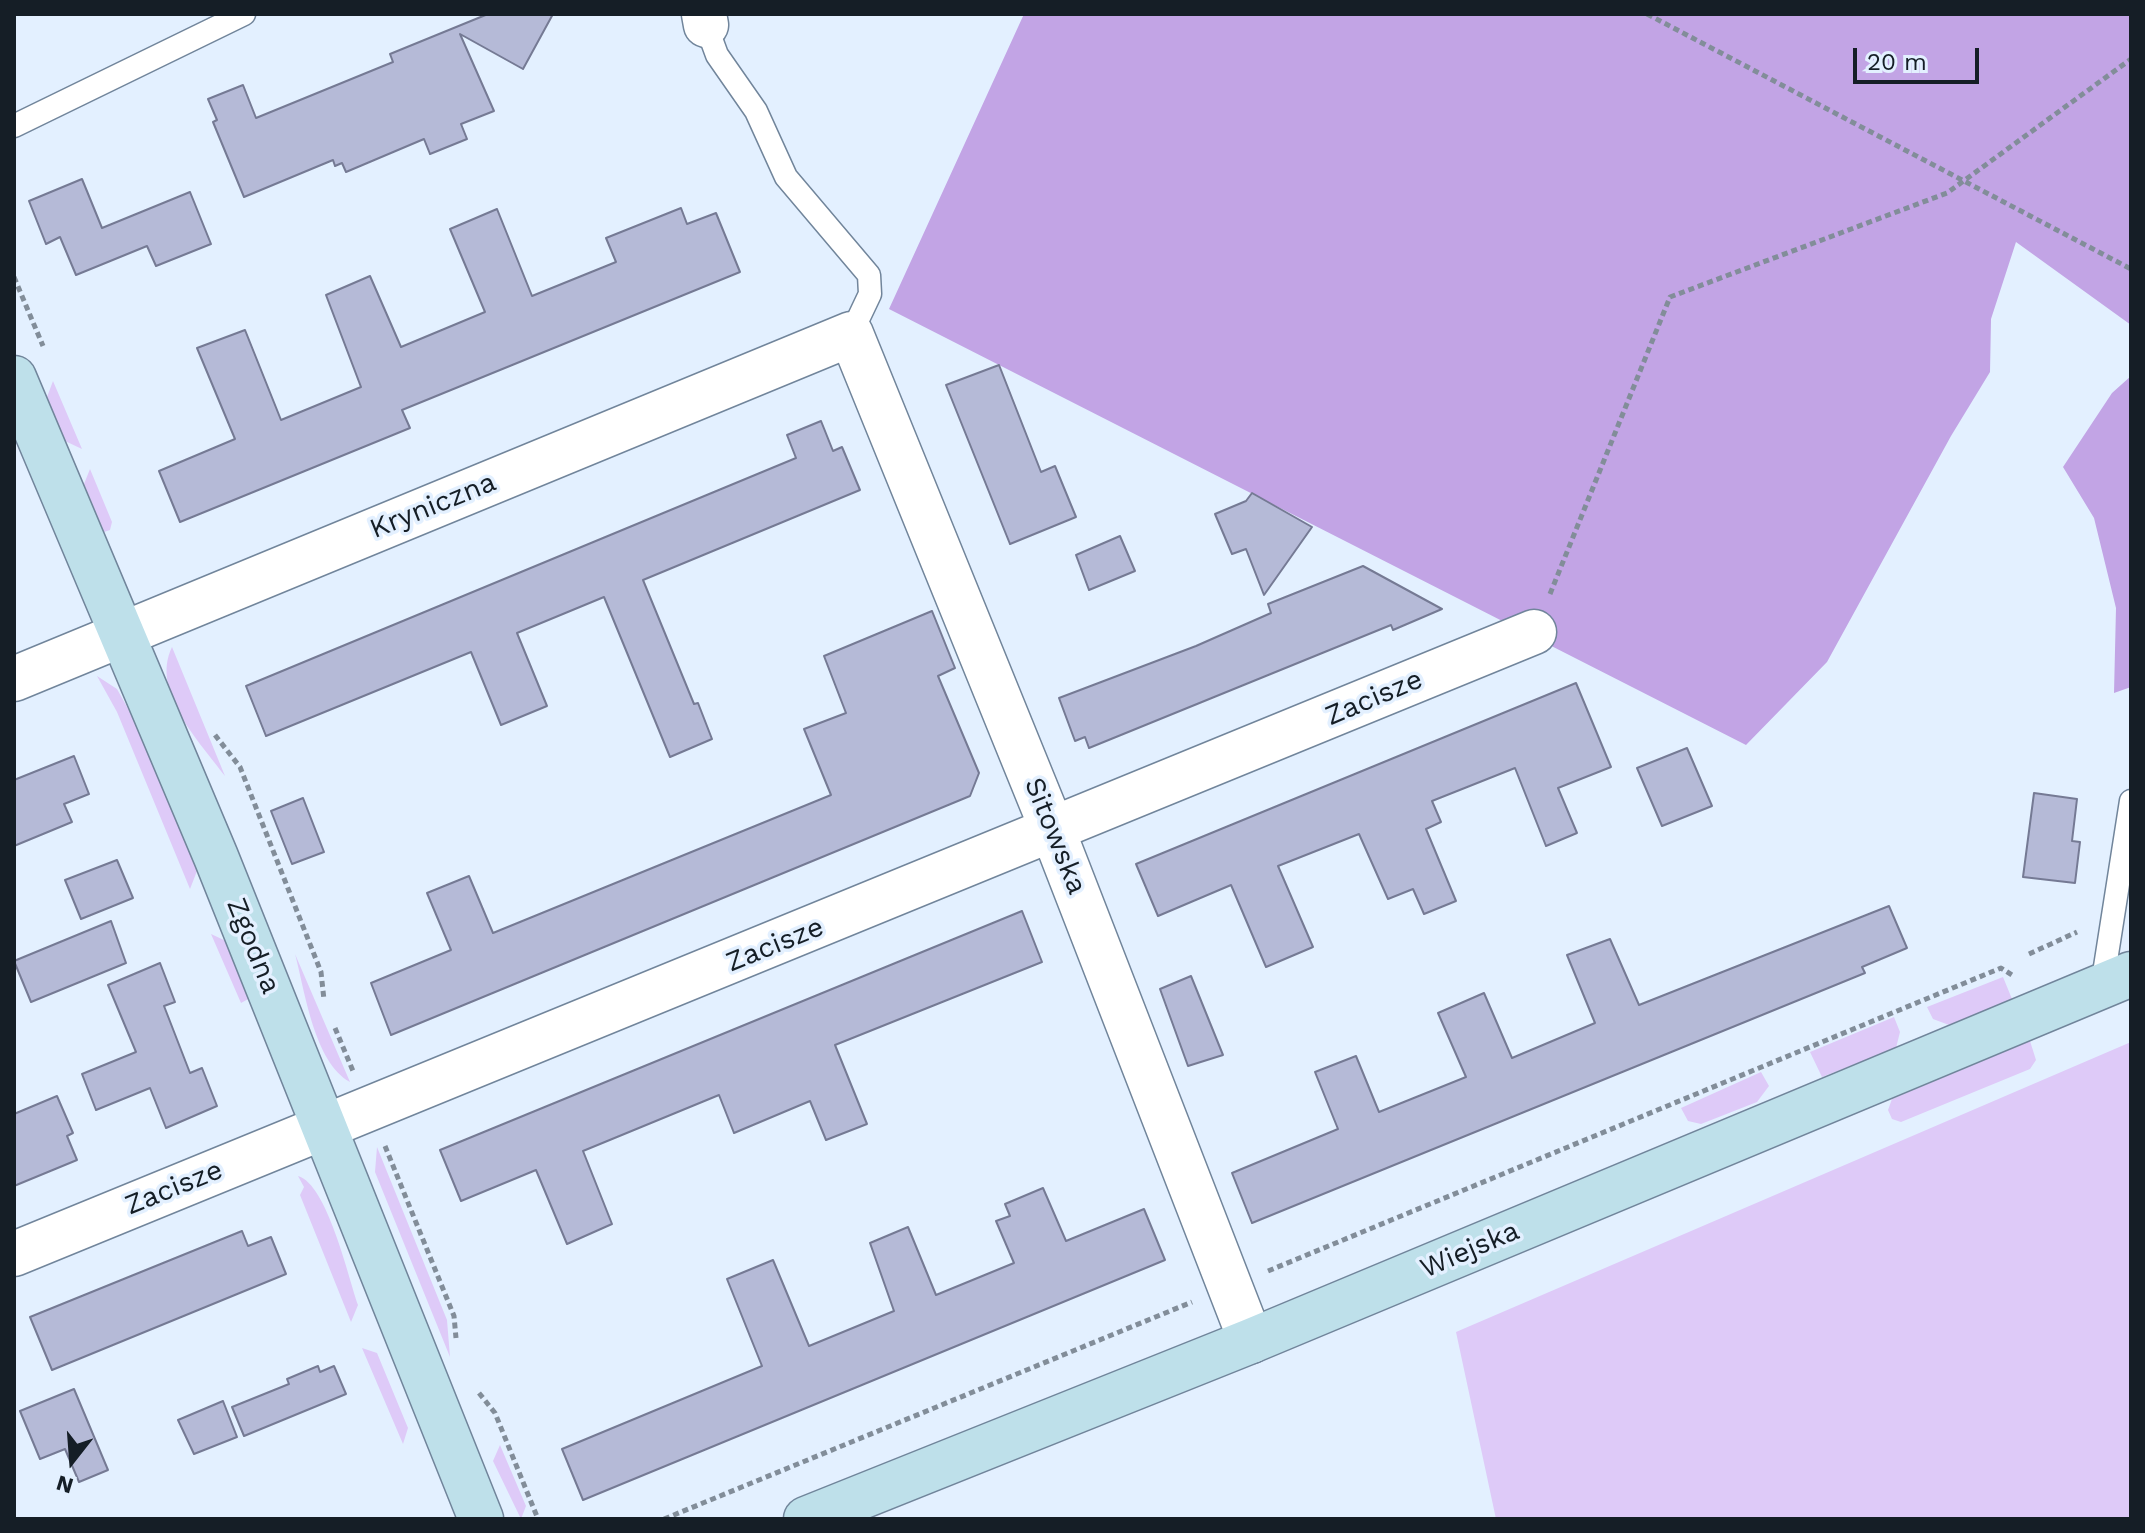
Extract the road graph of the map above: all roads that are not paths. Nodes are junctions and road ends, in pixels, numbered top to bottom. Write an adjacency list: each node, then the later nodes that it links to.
1 (244, 14): 3 (lane)
2 (705, 20): 4 (lane)
3 (14, 126)
4 (851, 334): 7 (street, Kryniczna); 10 (street, Sitowska)
5 (14, 378): 7 (street, Zgodna)
6 (1534, 632): 10 (street, Zacisze)
7 (122, 634): 8 (street, Kryniczna); 12 (street, Zgodna)
8 (14, 679)
9 (2131, 801): 11 (lane)
10 (1053, 831): 12 (street, Zacisze); 14 (street, Sitowska)
11 (2116, 980): 14 (street, Wiejska)
12 (327, 1128): 13 (street, Zacisze); 15 (street, Zgodna)
13 (14, 1254)
14 (1251, 1341): 16 (street, Wiejska)
15 (481, 1519)
16 (806, 1519)

